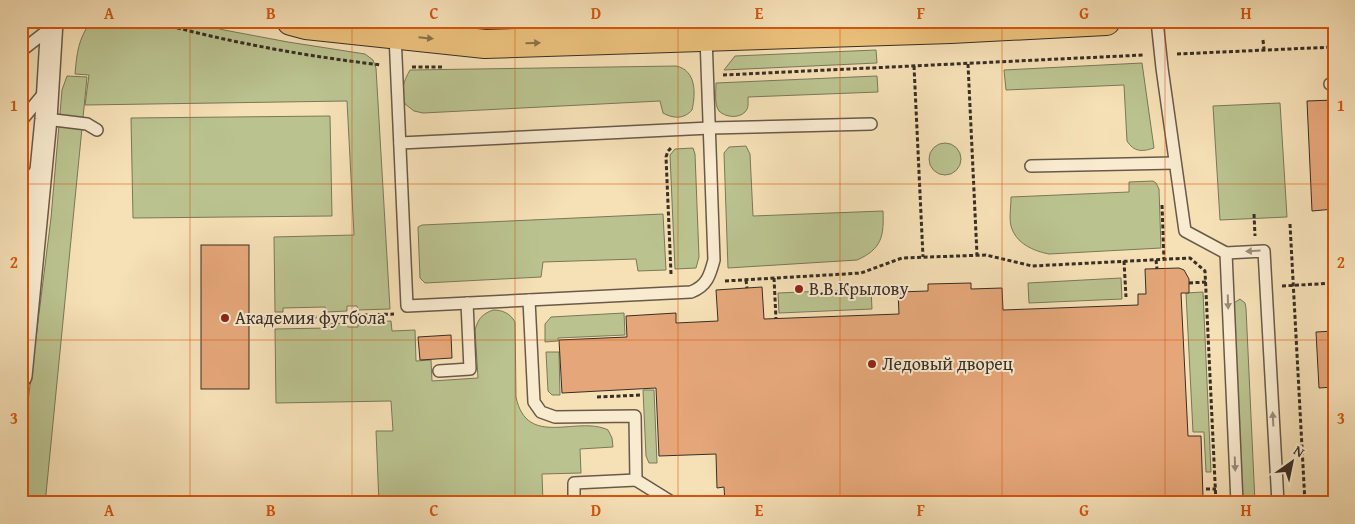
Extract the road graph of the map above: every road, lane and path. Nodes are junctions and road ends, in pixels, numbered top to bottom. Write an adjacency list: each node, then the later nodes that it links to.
1 (152, 21): 15 (path)
2 (291, 21): 6 (main road)
3 (1106, 21): 7 (main road)
4 (1157, 21): 12 (lane)
5 (52, 24): 11 (lane); 18 (street)
6 (395, 35): 7 (main road, one-way to 7); 15 (lane)
7 (706, 37): 17 (lane)
8 (1263, 40): 10 (path)
9 (1334, 47): 10 (path)
10 (1264, 50): 12 (path)
11 (21, 51)
12 (1160, 54): 13 (path); 27 (lane)
13 (968, 64): 14 (path); 33 (path)
14 (914, 66): 17 (path); 34 (path)
15 (396, 67): 16 (path); 24 (lane)
16 (454, 67)
17 (707, 72): 22 (lane)
18 (48, 88): 19 (street); 20 (lane)
19 (46, 119): 23 (lane); 26 (street)
20 (21, 121)
21 (871, 124): 22 (lane)
22 (710, 128): 24 (lane); 51 (lane)
23 (97, 130)
24 (400, 143): 53 (lane)
25 (675, 146): 40 (path)
26 (42, 163): 30 (lane); 38 (street)
27 (1175, 163): 28 (lane); 32 (lane)
28 (1160, 164): 29 (lane); 35 (path)
29 (1031, 166)
30 (21, 190)
31 (1290, 224): 46 (path)
32 (1226, 253): 47 (lane, one-way to 32); 66 (lane, one-way to 66)
33 (977, 255): 34 (path); 37 (path)
34 (923, 258): 41 (path)
35 (1164, 259): 36 (path); 43 (path)
36 (1156, 260): 37 (path); 39 (path)
37 (1124, 261): 50 (path)
38 (27, 262): 56 (street)
39 (1157, 268)
40 (671, 274)
41 (774, 278): 42 (path); 55 (path)
42 (746, 280): 48 (path); 49 (path)
43 (1206, 282): 44 (path); 62 (path)
44 (1189, 283)
45 (1334, 283): 46 (path)
46 (1293, 285): 47 (path); 68 (path)
47 (1266, 286): 67 (lane, one-way to 47)
48 (718, 287)
49 (747, 288)
50 (1126, 297)
51 (529, 300): 52 (lane); 60 (lane)
52 (467, 303): 53 (lane); 57 (lane)
53 (407, 306): 54 (path)
54 (254, 319)
55 (776, 319)
56 (22, 368)
57 (439, 371)
58 (642, 395): 59 (path)
59 (594, 397)
60 (636, 480): 63 (lane); 64 (lane)
61 (1206, 489): 62 (path)
62 (1216, 489): 65 (path)
63 (574, 503)
64 (673, 503)
65 (1216, 503)
66 (1237, 503)
67 (1278, 503)
68 (1305, 503)

